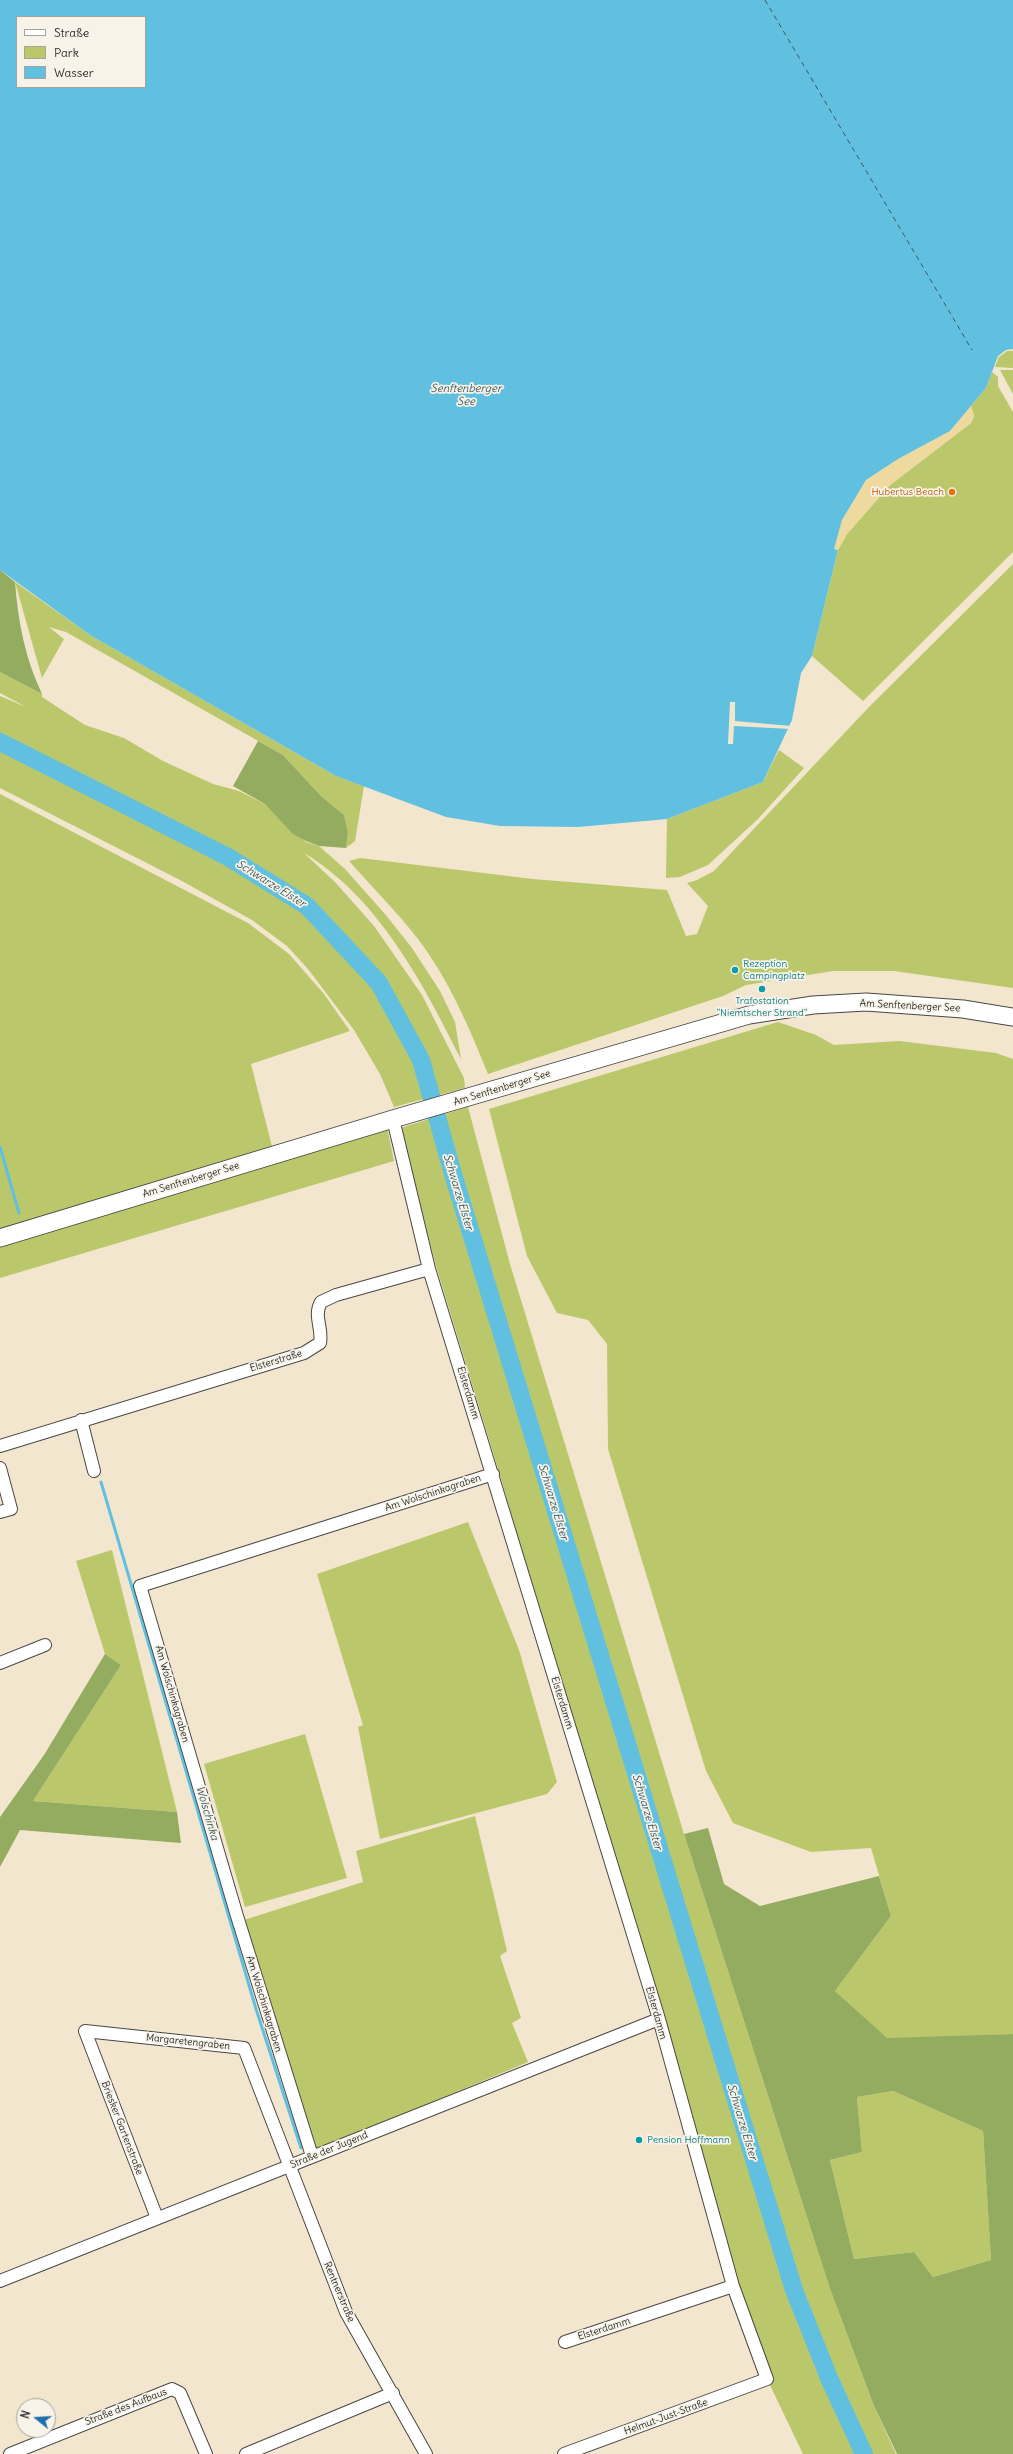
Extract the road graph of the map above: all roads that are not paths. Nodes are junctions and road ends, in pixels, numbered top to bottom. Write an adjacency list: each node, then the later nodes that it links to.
1 (1013, 1018): 2 (street, Am Senftenberger See)
2 (400, 1117): 3 (street, Am Senftenberger See); 4 (street, Elsterdamm)
3 (0, 1238)
4 (429, 1268): 5 (street, Elsterstraße); 9 (street, Elsterdamm)
5 (81, 1420): 6 (street, Elsterstraße); 8 (street)
6 (0, 1446)
7 (0, 1468): 10 (street)
8 (94, 1471)
9 (493, 1474): 13 (street, Elsterdamm); 15 (street, Am Wolschinkagraben)
10 (0, 1512)
11 (45, 1645): 12 (street)
12 (0, 1663)
13 (659, 2019): 15 (street, Straße der Jugend); 19 (street, Elsterdamm)
14 (88, 2038): 16 (street, Margaretengraben); 17 (street, Briesker Gartenstraße)
15 (312, 2156): 16 (street, Straße der Jugend)
16 (289, 2166): 17 (street, Straße der Jugend); 22 (street, Rentnerstraße)
17 (157, 2218): 18 (street, Straße der Jugend)
18 (0, 2281)
19 (733, 2286): 20 (street, Elsterdamm); 21 (street, Elsterdamm)
20 (565, 2342)
21 (767, 2379): 27 (street, Helmut-Just-Straße)
22 (393, 2393): 25 (street); 26 (street, Rentnerstraße)
23 (10, 2454): 24 (street, Straße des Aufbaus)
24 (206, 2454)
25 (246, 2454)
26 (426, 2454)
27 (564, 2454)

